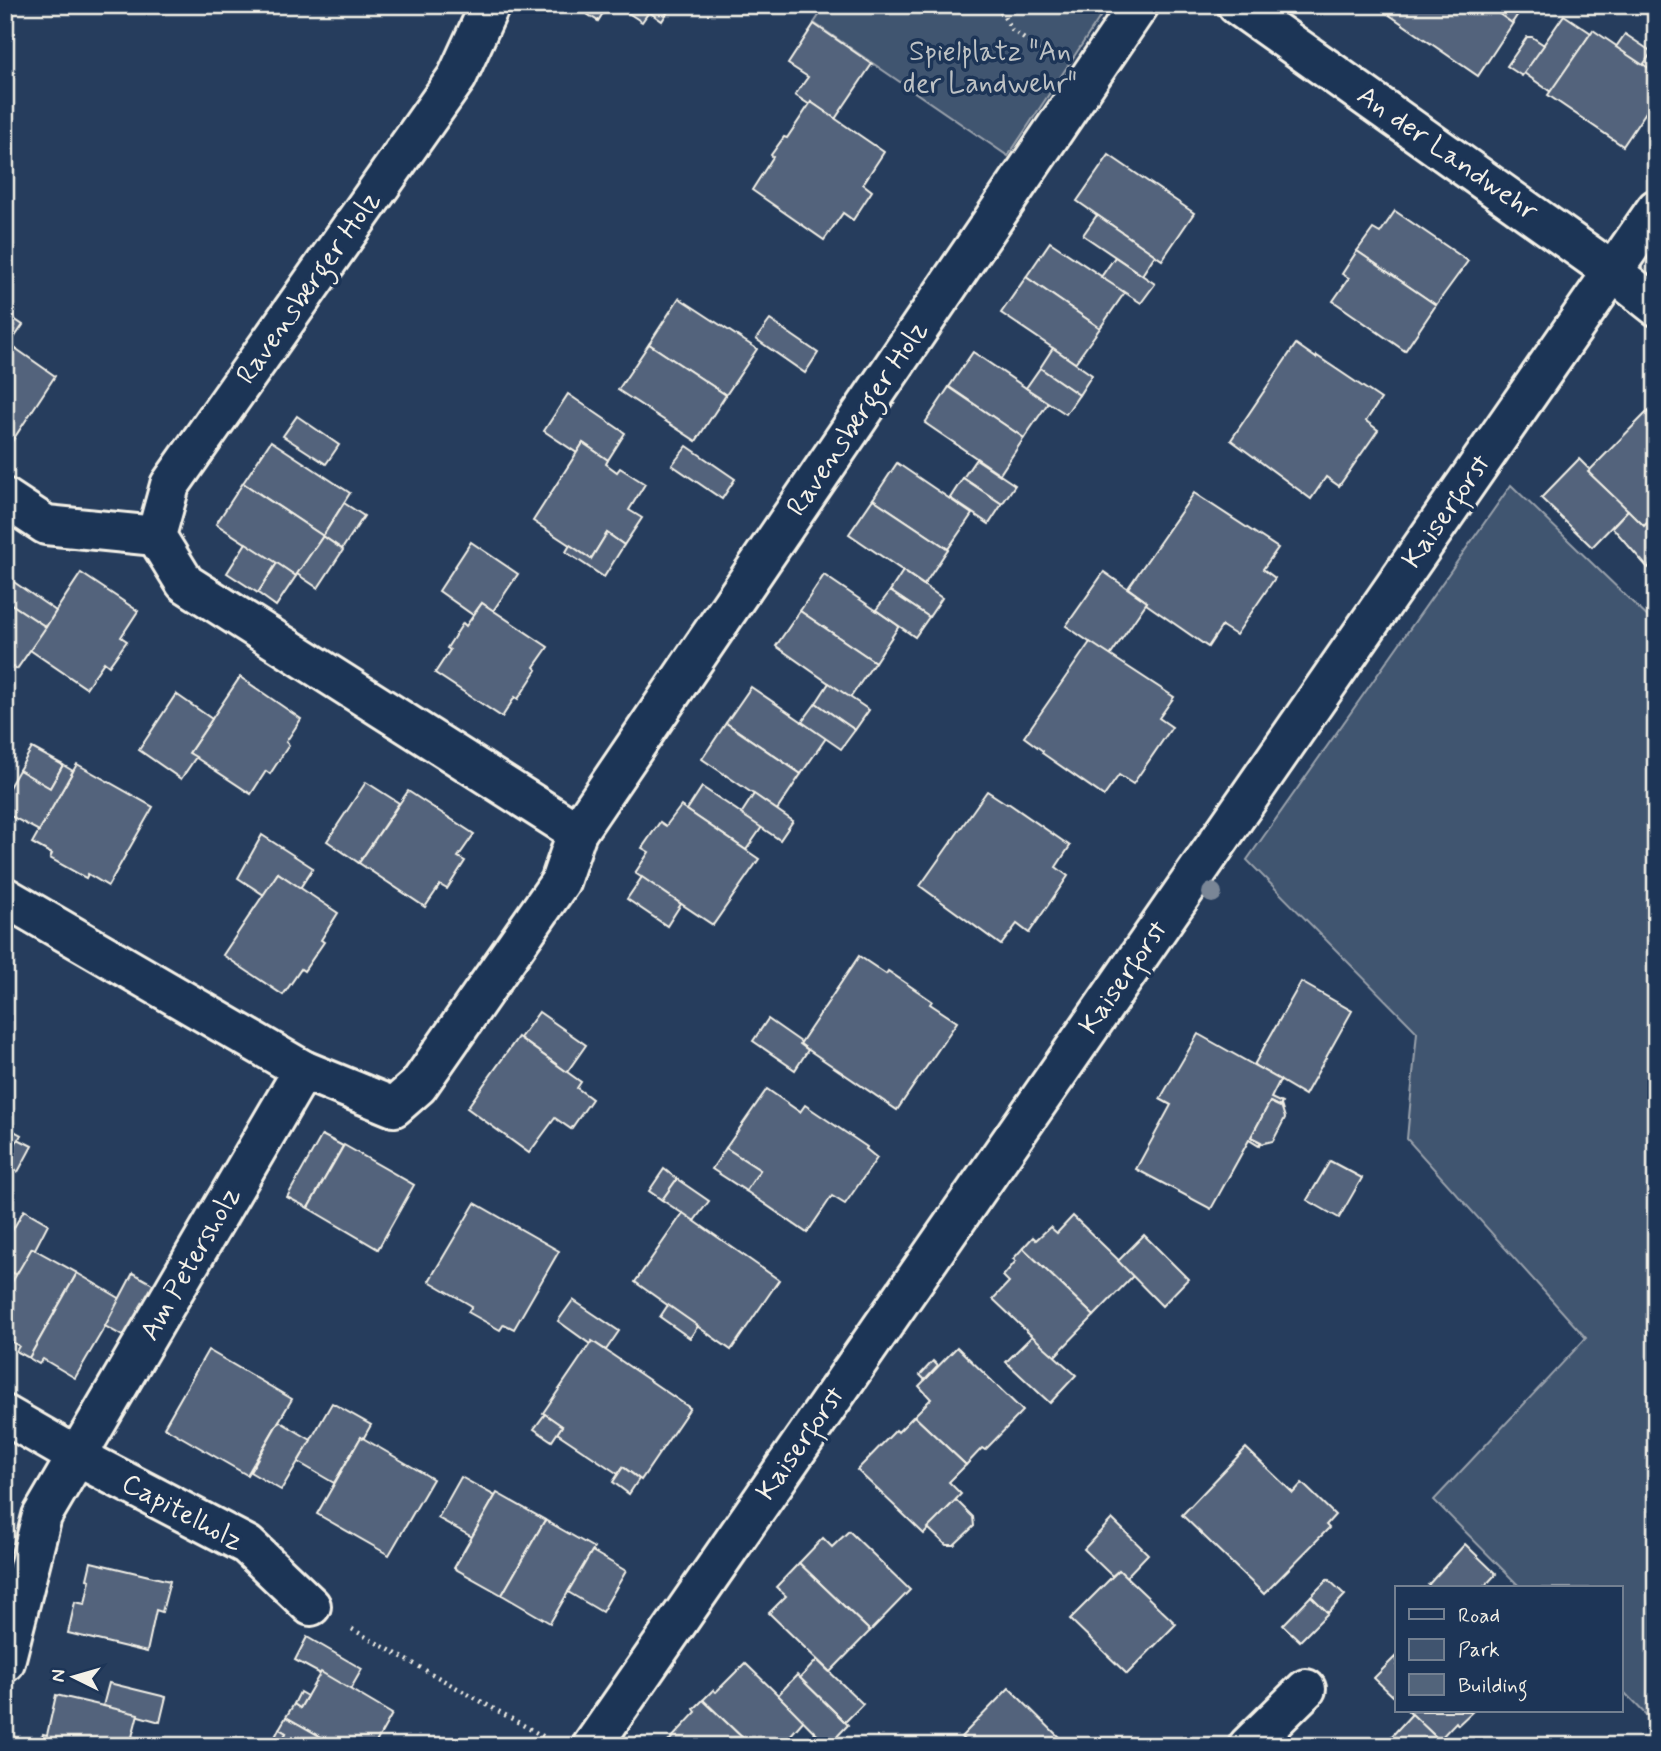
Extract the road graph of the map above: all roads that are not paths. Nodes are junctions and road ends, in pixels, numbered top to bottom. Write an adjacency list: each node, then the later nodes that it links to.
1 (490, 5): 8 (street, Ravensberger Holz)
2 (1139, 5): 9 (street, Ravensberger Holz)
3 (1237, 5): 5 (street, An der Landwehr)
4 (1656, 209): 5 (street, Kaiserforst)
5 (1613, 272): 6 (street, An der Landwehr); 17 (street, Kaiserforst)
6 (1656, 306)
7 (5, 498): 8 (street)
8 (156, 536): 9 (street)
9 (577, 832): 11 (street, Ravensberger Holz)
10 (5, 897): 11 (street)
11 (303, 1070): 13 (street, Am Petersholz)
12 (5, 1415): 13 (street, Capitelholz)
13 (78, 1457): 14 (street, Capitelholz); 15 (street)
14 (311, 1606)
15 (5, 1662)
16 (1306, 1689): 18 (street)
17 (592, 1746)
18 (1248, 1746)

